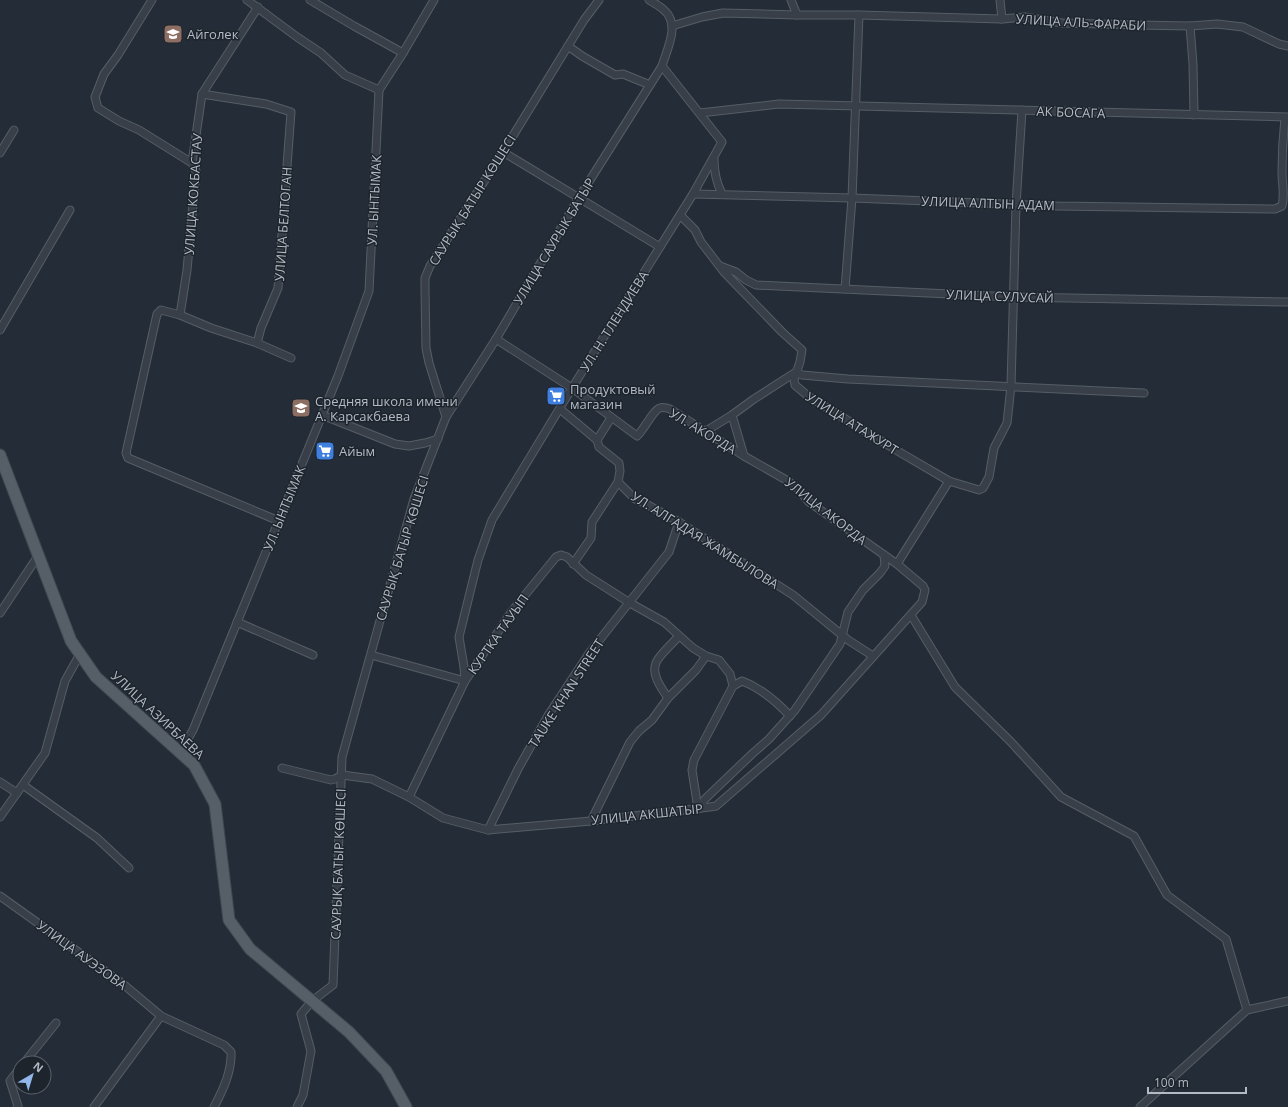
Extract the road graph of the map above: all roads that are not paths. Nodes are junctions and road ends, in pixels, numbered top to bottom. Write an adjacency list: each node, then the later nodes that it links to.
1 (152, 0): 31 (street)
2 (247, 0): 9 (street)
3 (310, 0): 17 (street)
4 (434, 0): 17 (street)
5 (599, 0): 15 (street, САУРЫҚ БАТЫР КӨШЕСІ)
6 (649, 0): 13 (street)
7 (791, 0): 10 (street)
8 (1000, 0): 12 (street)
9 (258, 7): 20 (street); 21 (street, УЛИЦА КОКБАСТАУ)
10 (797, 15): 11 (street, УЛИЦА АЛЬ-ФАРАБИ); 13 (street, УЛИЦА АЛЬ-ФАРАБИ)
11 (859, 15): 12 (street, УЛИЦА АЛЬ-ФАРАБИ); 22 (street)
12 (1002, 19): 14 (street, УЛИЦА АЛЬ-ФАРАБИ)
13 (672, 26): 18 (street, УЛИЦА САУРЫК БАТЫР)
14 (1190, 26): 16 (street, УЛИЦА АЛЬ-ФАРАБИ); 25 (street)
15 (568, 46): 19 (street); 28 (street, САУРЫҚ БАТЫР КӨШЕСІ)
16 (1288, 46)
17 (403, 53): 20 (street)
18 (662, 66): 19 (street, УЛИЦА САУРЫК БАТЫР); 24 (street)
19 (650, 85): 35 (street, УЛИЦА САУРЫК БАТЫР)
20 (379, 90): 54 (street, УЛ. ЫНТЫМАК)
21 (202, 94): 31 (street, УЛИЦА КОКБАСТАУ); 47 (street, УЛИЦА БЕЛТОГАН)
22 (855, 106): 23 (street, АК БОСАГА); 24 (street, АК БОСАГА); 34 (street)
23 (1022, 110): 25 (street, АК БОСАГА); 36 (street)
24 (700, 113): 30 (street, УЛ. Н. ТЛЕНДИЕВА)
25 (1194, 115): 26 (street, АК БОСАГА)
26 (1286, 117): 36 (street, УЛИЦА АЛТЫН АДАМ)
27 (14, 130): 29 (street)
28 (503, 152): 35 (street); 56 (street, САУРЫҚ БАТЫР КӨШЕСІ)
29 (0, 153)
30 (714, 156): 32 (street, УЛ. Н. ТЛЕНДИЕВА); 33 (street)
31 (192, 163): 44 (street, УЛИЦА КОКБАСТАУ)
32 (693, 194): 33 (street, УЛИЦА АЛТЫН АДАМ); 38 (street, УЛ. Н. ТЛЕНДИЕВА)
33 (722, 194): 34 (street, УЛИЦА АЛТЫН АДАМ)
34 (852, 198): 36 (street, УЛИЦА АЛТЫН АДАМ); 41 (street)
35 (578, 199): 39 (street); 46 (street, УЛИЦА САУРЫК БАТЫР)
36 (1016, 204): 42 (street)
37 (70, 210): 45 (street)
38 (680, 215): 39 (street, УЛ. Н. ТЛЕНДИЕВА); 40 (street, УЛИЦА АТАЖУРТ)
39 (660, 247): 51 (street, УЛ. Н. ТЛЕНДИЕВА)
40 (718, 265): 41 (street, УЛИЦА СУЛУСАЙ); 49 (street, УЛИЦА АТАЖУРТ)
41 (845, 289): 42 (street, УЛИЦА СУЛУСАЙ)
42 (1014, 297): 43 (street, УЛИЦА СУЛУСАЙ); 50 (street)
43 (1288, 302)
44 (180, 315): 47 (street); 65 (street)
45 (0, 330)
46 (496, 340): 51 (street, УЛ. АКОРДА); 56 (street, УЛИЦА САУРЫК БАТЫР)
47 (257, 343): 48 (street)
48 (291, 358)
49 (796, 372): 50 (street); 55 (street); 63 (street, УЛИЦА АТАЖУРТ)
50 (1010, 386): 52 (street); 63 (street, УЛИЦА АТАЖУРТ)
51 (572, 388): 53 (street, УЛ. Н. ТЛЕНДИЕВА); 57 (street, УЛ. АКОРДА)
52 (1144, 393)
53 (560, 409): 60 (street, УЛ. АЛГАДАЯ ЖАМБЫЛОВА); 83 (street, УЛ. Н. ТЛЕНДИЕВА)
54 (322, 415): 59 (street); 65 (street, УЛ. ЫНТЫМАК)
55 (732, 415): 58 (street); 62 (street)
56 (446, 417): 59 (street, САУРЫҚ БАТЫР КӨШЕСІ)
57 (612, 418): 58 (street, УЛ. АКОРДА); 60 (street)
58 (706, 431): 62 (street, УЛ. АКОРДА)
59 (438, 439): 80 (street, САУРЫҚ БАТЫР КӨШЕСІ)
60 (597, 440): 64 (street, УЛ. АЛГАДАЯ ЖАМБЫЛОВА)
61 (0, 456): 68 (main road, УЛИЦА АЗИРБАЕВА)
62 (744, 456): 67 (street, УЛИЦА АКОРДА)
63 (949, 481): 70 (street)
64 (618, 482): 66 (street, УЛ. АЛГАДАЯ ЖАМБЫЛОВА); 69 (street)
65 (279, 521): 75 (street, УЛ. ЫНТЫМАК)
66 (679, 522): 72 (street, TAUKE KHAN STREET); 76 (street, УЛ. АЛГАДАЯ ЖАМБЫЛОВА)
67 (884, 555): 70 (street, УЛИЦА АКОРДА); 76 (street)
68 (38, 556): 73 (street); 78 (main road, УЛИЦА АЗИРБАЕВА)
69 (574, 564): 72 (street, КУРТКА ТАУЫП); 83 (street, КУРТКА ТАУЫП)
70 (897, 564): 71 (street, УЛИЦА АКОРДА)
71 (923, 586): 74 (street, УЛИЦА АКШАТЫР)
72 (630, 603): 77 (street, КУРТКА ТАУЫП); 97 (street, TAUKE KHAN STREET)
73 (0, 613)
74 (910, 615): 82 (street, УЛИЦА АКШАТЫР); 102 (street)
75 (237, 622): 79 (street); 87 (street, УЛ. ЫНТЫМАК)
76 (843, 635): 82 (street, УЛ. АЛГАДАЯ ЖАМБЫЛОВА); 86 (street)
77 (679, 636): 81 (street, КУРТКА ТАУЫП); 85 (street)
78 (80, 654): 87 (main road, УЛИЦА АЗИРБАЕВА); 91 (street)
79 (313, 655)
80 (371, 655): 83 (street); 89 (street, САУРЫҚ БАТЫР КӨШЕСІ)
81 (706, 656): 84 (street, КУРТКА ТАУЫП); 85 (street)
82 (873, 656): 94 (street, УЛИЦА АКШАТЫР)
83 (465, 681): 93 (street, КУРТКА ТАУЫП)
84 (733, 686): 86 (street); 94 (street)
85 (668, 698): 96 (street)
86 (790, 716): 94 (street)
87 (180, 752): 100 (main road, УЛИЦА АЗИРБАЕВА)
88 (282, 768): 89 (street, УЛИЦА АКШАТЫР)
89 (342, 775): 93 (street, УЛИЦА АКШАТЫР); 100 (street, САУРЫҚ БАТЫР КӨШЕСІ)
90 (0, 782): 92 (street)
91 (23, 785): 92 (street); 98 (street)
92 (17, 793): 95 (street)
93 (409, 797): 97 (street, УЛИЦА АКШАТЫР)
94 (698, 809): 96 (street, УЛИЦА АКШАТЫР)
95 (0, 817)
96 (591, 821): 97 (street, УЛИЦА АКШАТЫР)
97 (488, 830)
98 (129, 868)
99 (0, 896): 103 (street, УЛИЦА АУЭЗОВА)
100 (312, 1000): 110 (street, САУРЫҚ БАТЫР КӨШЕСІ); 111 (main road, УЛИЦА АЗИРБАЕВА)
101 (1288, 1001): 102 (street)
102 (1247, 1010): 112 (street)
103 (161, 1016): 108 (street); 109 (street, УЛИЦА АУЭЗОВА)
104 (56, 1023): 105 (street)
105 (30, 1055)
106 (14, 1095): 107 (street)
107 (17, 1107)
108 (94, 1107)
109 (214, 1107)
110 (297, 1107)
111 (406, 1107)
112 (1140, 1107)

